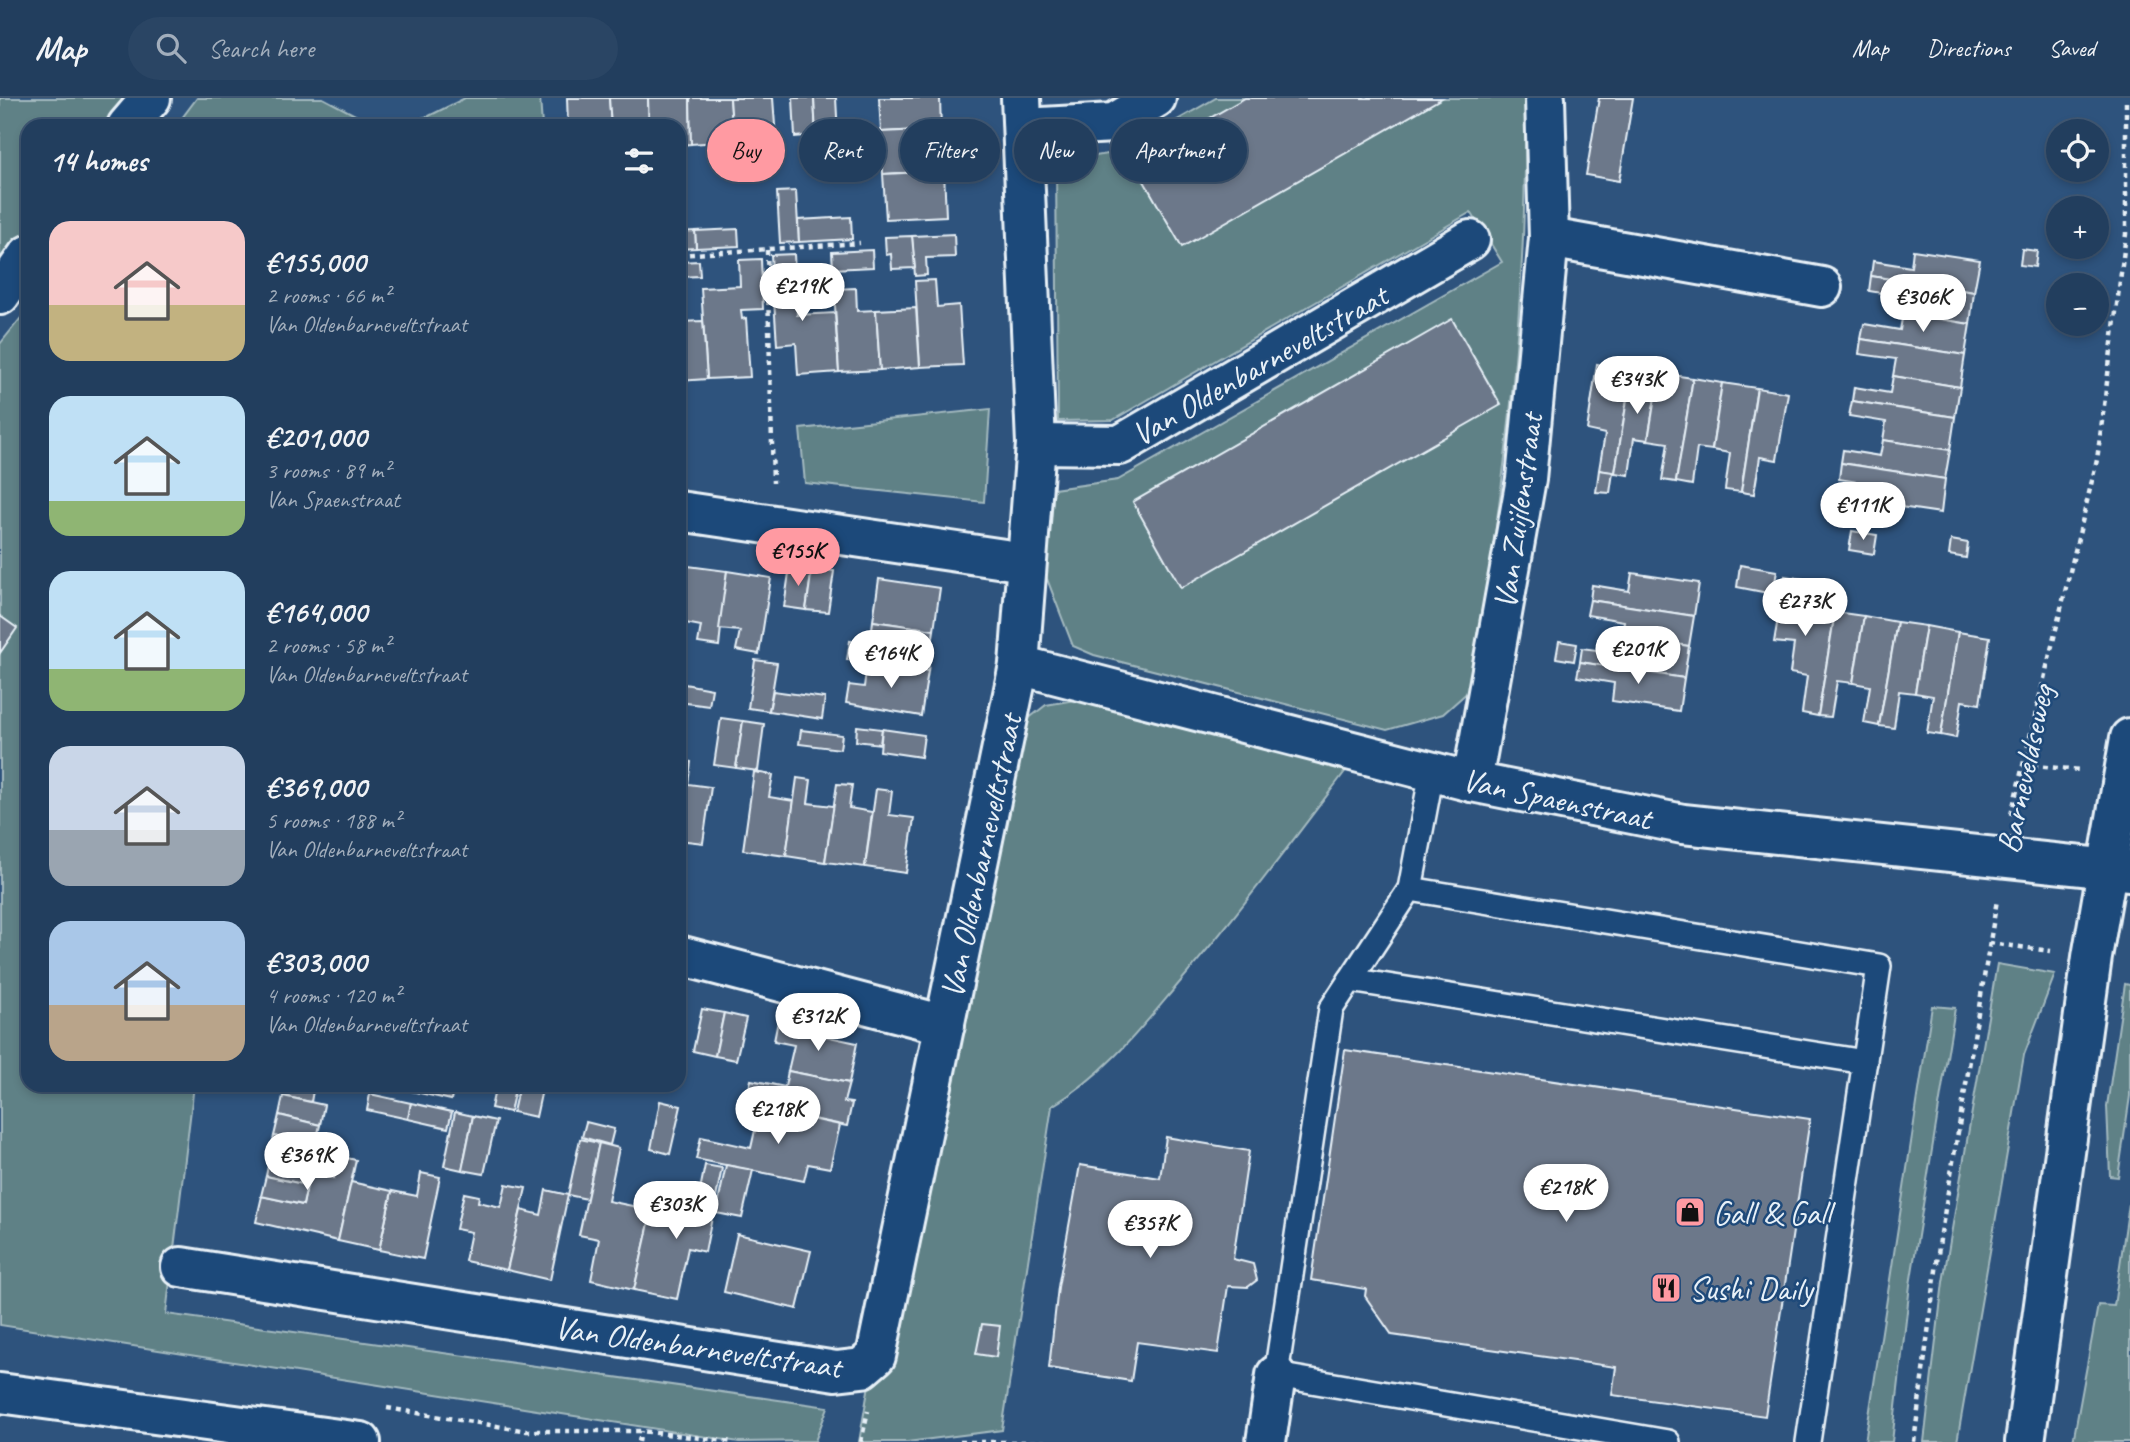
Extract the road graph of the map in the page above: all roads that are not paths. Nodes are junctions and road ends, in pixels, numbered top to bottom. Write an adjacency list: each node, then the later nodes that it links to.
1 (151, 98): 5 (street)
2 (1156, 98): 4 (street, Van Oldenbarneveltstraat)
3 (1545, 98): 6 (street, Van Zuijlenstraat)
4 (1023, 113): 11 (street, Van Oldenbarneveltstraat)
5 (133, 119)
6 (1549, 239): 9 (street); 17 (street, Van Zuijlenstraat)
7 (1470, 240): 11 (street, Van Oldenbarneveltstraat)
8 (21, 265): 10 (street)
9 (1822, 287)
10 (0, 295)
11 (1036, 444): 13 (street, Van Oldenbarneveltstraat)
12 (686, 512): 13 (street)
13 (1025, 562): 14 (street, Van Oldenbarneveltstraat)
14 (1019, 665): 16 (street, Van Spaenstraat); 22 (street, Van Oldenbarneveltstraat)
15 (2127, 756): 18 (street)
16 (1432, 772): 17 (street, Van Spaenstraat); 19 (lane)
17 (1472, 782): 18 (street, Van Spaenstraat)
18 (2118, 870): 31 (street)
19 (1410, 888): 21 (lane); 23 (lane)
20 (686, 957): 22 (street, Van Oldenbarneveltstraat)
21 (1350, 980): 23 (lane); 25 (lane)
22 (945, 1025): 24 (street, Van Oldenbarneveltstraat)
23 (1865, 1062): 30 (lane)
24 (181, 1267)
25 (1276, 1375): 28 (street); 29 (lane)
26 (0, 1393): 27 (street)
27 (361, 1442)
28 (1266, 1442)
29 (1668, 1442)
30 (1808, 1442)
31 (2025, 1442)

